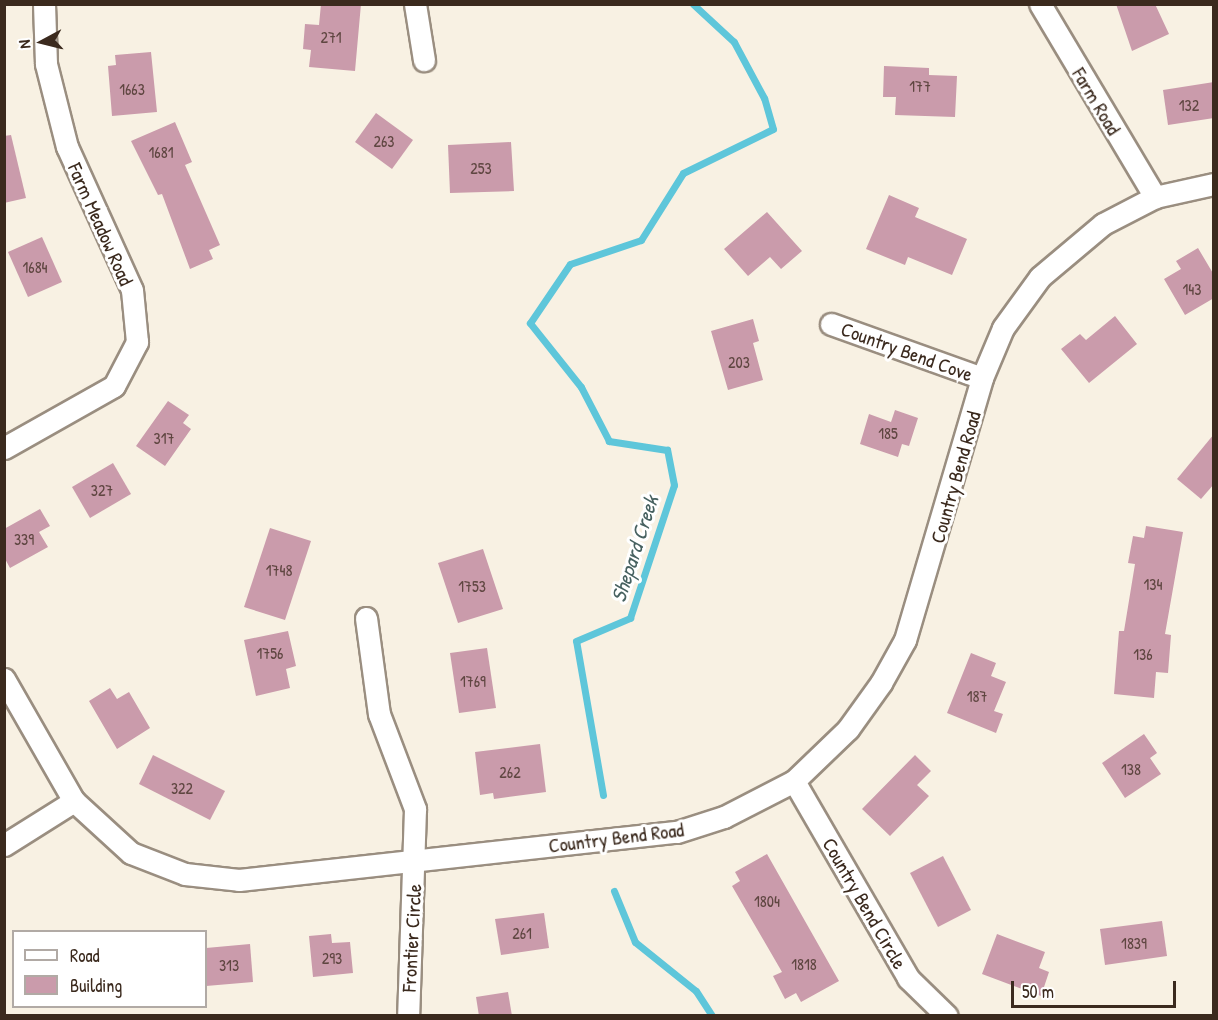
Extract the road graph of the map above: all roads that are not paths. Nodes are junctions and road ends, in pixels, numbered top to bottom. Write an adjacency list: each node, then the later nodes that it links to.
1 (44, 4): 9 (street, Farm Meadow Road)
2 (415, 4): 4 (street)
3 (1040, 4): 6 (street, Farm Road)
4 (424, 60)
5 (1214, 184): 6 (street, Country Bend Road)
6 (1155, 197): 8 (street, Country Bend Road)
7 (831, 324): 8 (street, Country Bend Cove)
8 (982, 378): 12 (street, Country Bend Road)
9 (4, 448)
10 (366, 618): 15 (street, Frontier Circle)
11 (4, 679): 13 (street, Country Bend Road)
12 (794, 781): 15 (street, Country Bend Road); 17 (street, Country Bend Circle)
13 (74, 801): 14 (street); 15 (street, Country Bend Road)
14 (4, 846)
15 (415, 861): 16 (street, Frontier Circle)
16 (408, 1016)
17 (947, 1016)

